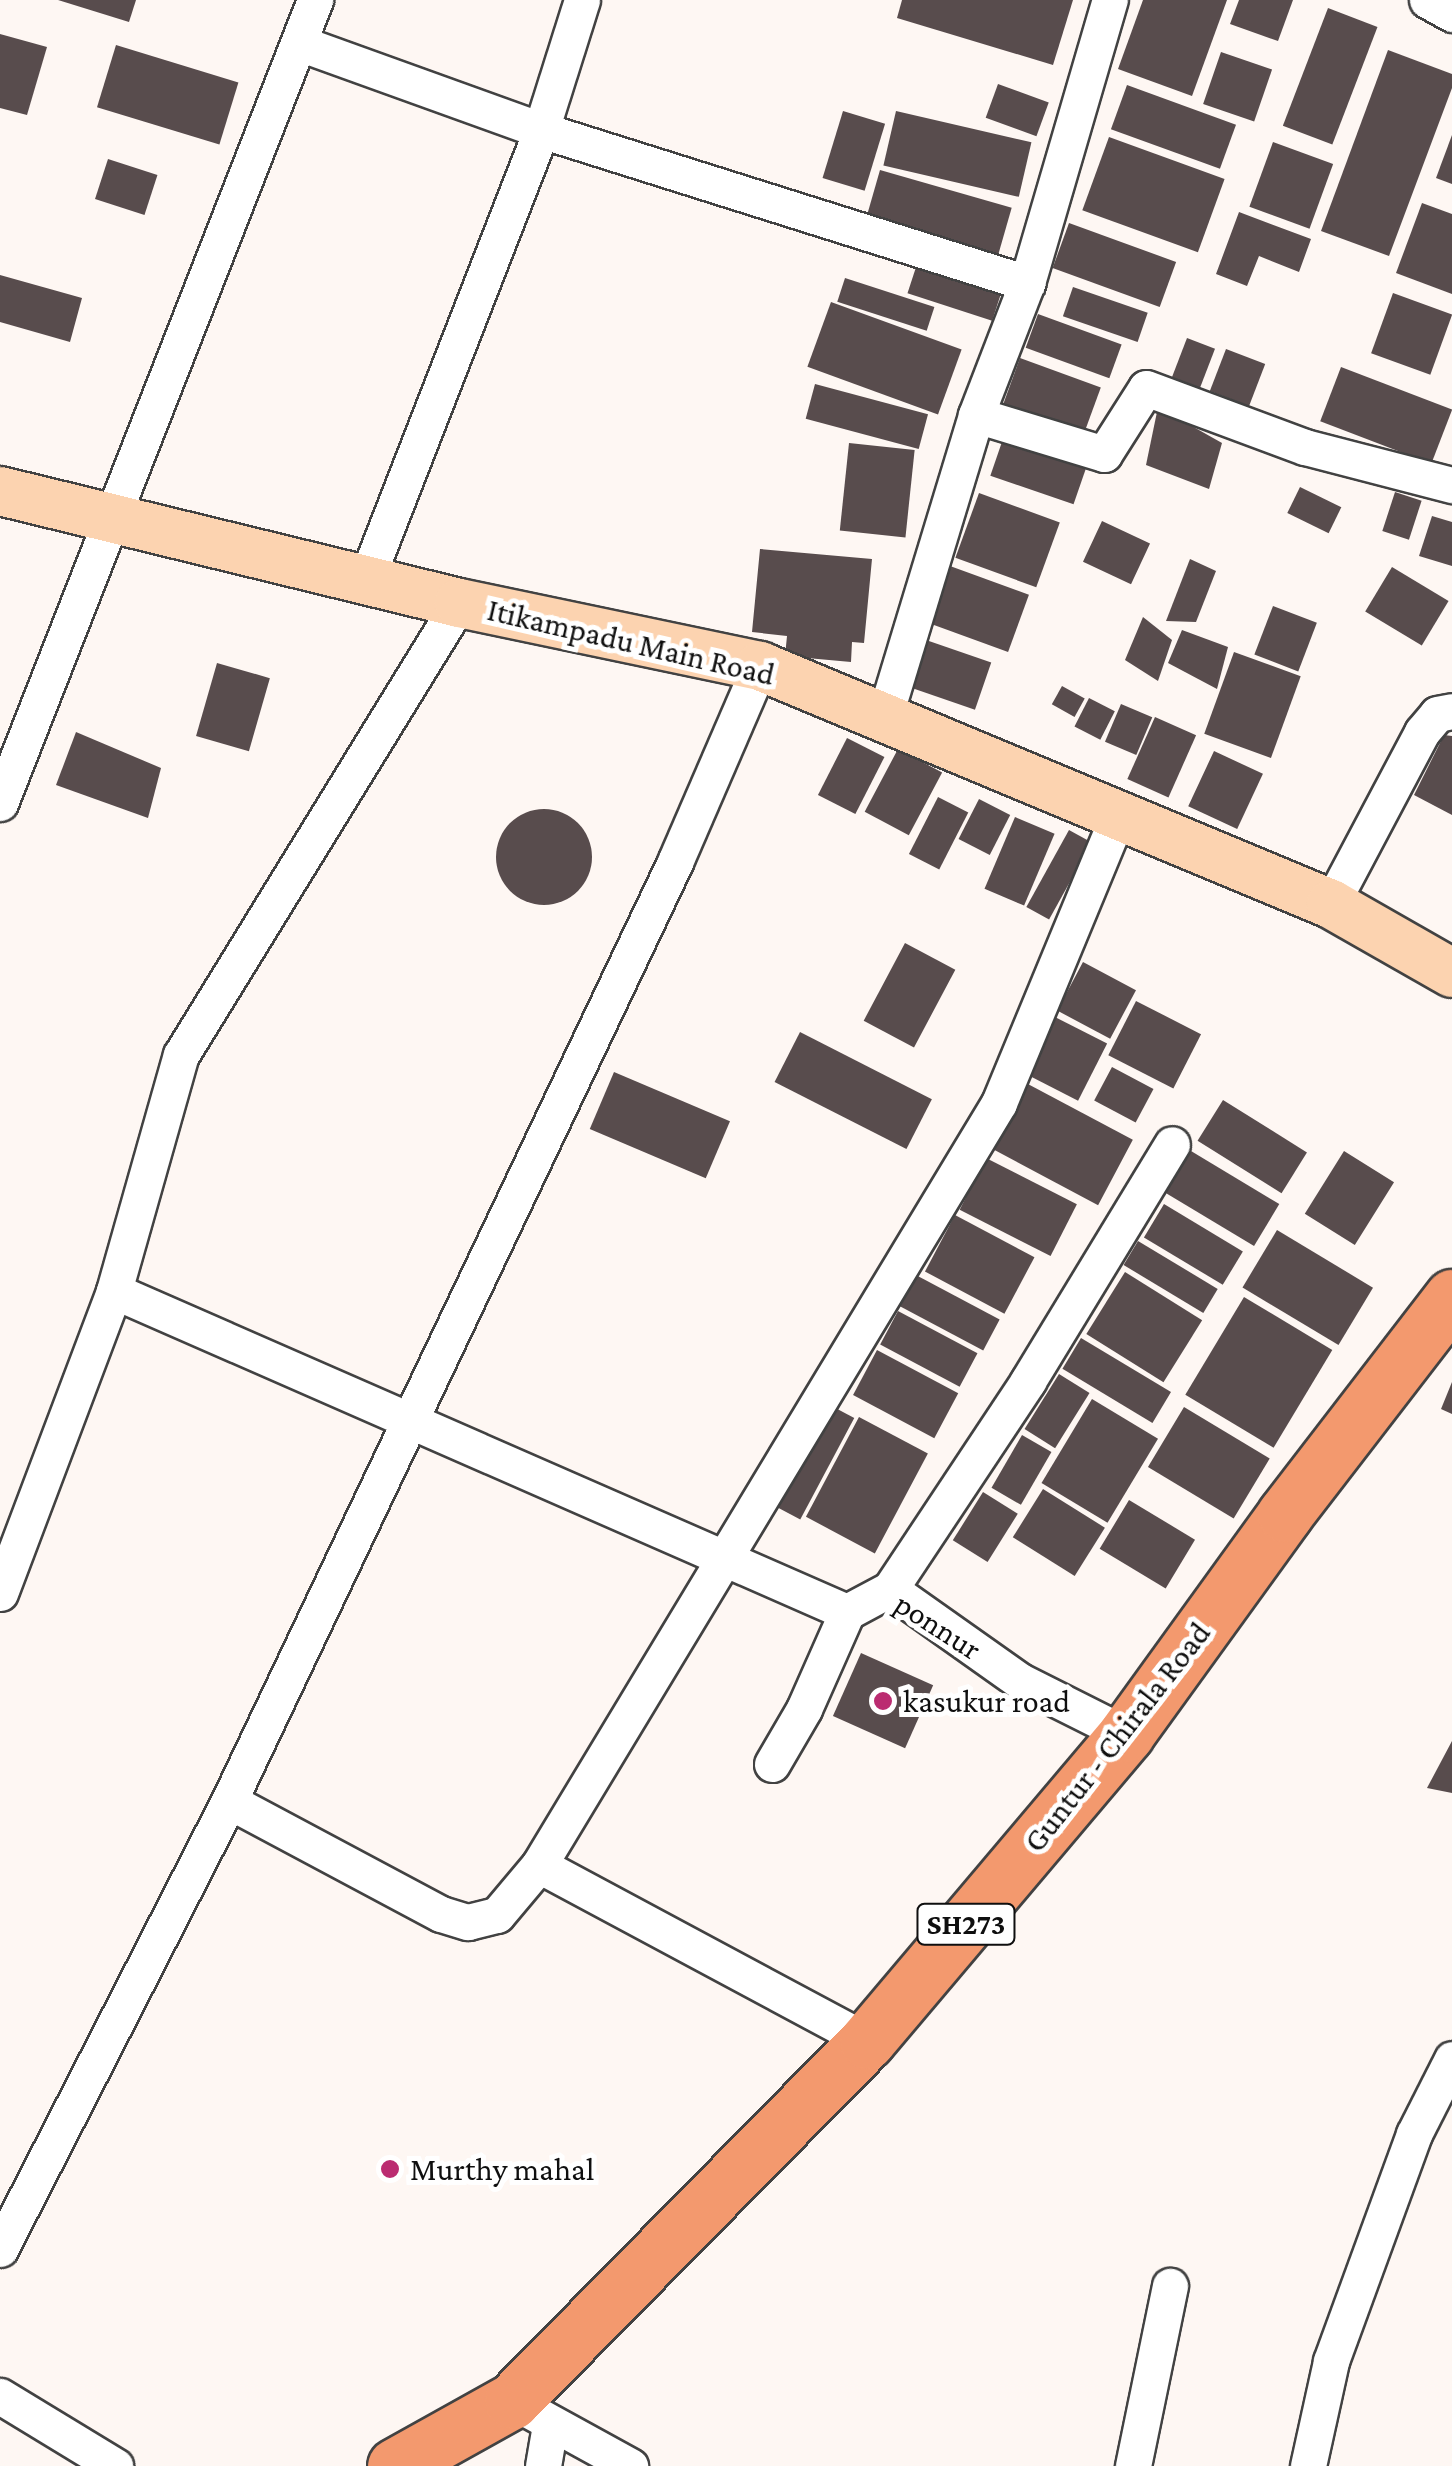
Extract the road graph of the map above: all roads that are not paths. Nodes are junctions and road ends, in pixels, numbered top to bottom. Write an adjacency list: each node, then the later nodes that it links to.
1 (582, 0): 7 (street)
2 (1110, 0): 8 (street)
3 (1427, 0): 5 (street)
4 (310, 1): 6 (street)
5 (1452, 14)
6 (299, 43): 7 (street); 12 (street)
7 (541, 130): 8 (street); 13 (street)
8 (1027, 283): 9 (street)
9 (976, 415): 10 (street); 17 (street)
10 (1452, 485)
11 (0, 490): 12 (street, Itikampadu Main Road)
12 (115, 519): 13 (street, Itikampadu Main Road); 18 (street)
13 (366, 580): 14 (street, Itikampadu Main Road)
14 (459, 603): 15 (street, Itikampadu Main Road); 23 (street)
15 (760, 666): 17 (street, Itikampadu Main Road); 25 (street)
16 (1452, 711): 20 (street)
17 (884, 715): 19 (street, Itikampadu Main Road)
18 (0, 804)
19 (1116, 818): 20 (street, Itikampadu Main Road); 26 (street)
20 (1330, 904): 21 (street, Itikampadu Main Road)
21 (1452, 973)
22 (1172, 1144): 27 (street)
23 (114, 1291): 25 (street); 28 (street)
24 (1452, 1297): 30 (main road, Guntur - Chirala Road / SH273)
25 (407, 1419): 26 (street); 32 (street)
26 (728, 1559): 29 (street); 33 (street)
27 (890, 1589): 29 (street, ponnur); 30 (street, ponnur)
28 (0, 1593)
29 (847, 1612): 31 (street, ponnur)
30 (1126, 1734): 34 (main road, Guntur - Chirala Road / SH273)
31 (772, 1764)
32 (229, 1801): 33 (street); 36 (street)
33 (539, 1865): 34 (street)
34 (867, 2042): 39 (main road, Guntur - Chirala Road / SH273)
35 (1452, 2059): 45 (street)
36 (0, 2249)
37 (1170, 2286): 44 (street)
38 (0, 2396): 40 (street)
39 (531, 2413): 41 (main road, Guntur - Chirala Road / SH273); 42 (street); 43 (street)
40 (115, 2466)
41 (395, 2466)
42 (543, 2466)
43 (630, 2466)
44 (1133, 2466)
45 (1308, 2466)

